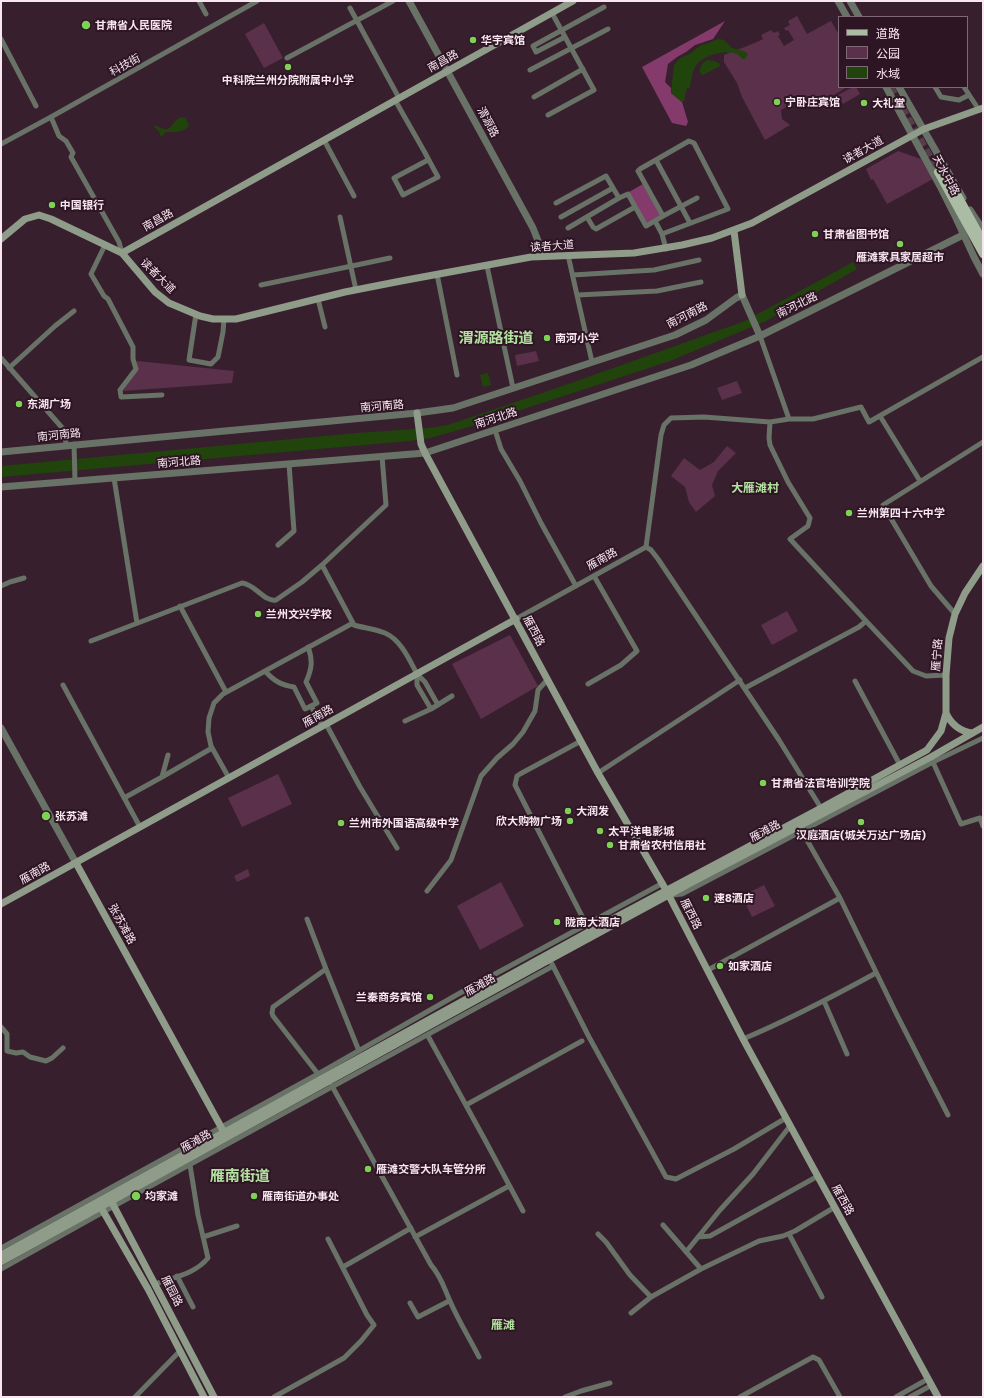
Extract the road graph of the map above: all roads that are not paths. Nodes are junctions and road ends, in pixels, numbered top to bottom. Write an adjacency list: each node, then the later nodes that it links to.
1 (199, 1): 11 (street)
2 (258, 1): 34 (street, 科技街)
3 (392, 1): 14 (street)
4 (409, 1): 23 (street, 渭源路)
5 (573, 1): 10 (main road, 南昌路)
6 (838, 1): 12 (street)
7 (850, 1): 13 (street)
8 (604, 7): 16 (street)
9 (350, 8): 14 (street)
10 (552, 13): 16 (street); 23 (main road, 南昌路)
11 (206, 14)
12 (846, 16)
13 (858, 16)
14 (357, 21): 20 (street); 30 (street)
15 (608, 29): 19 (street)
16 (561, 30): 17 (street); 17 (street)
17 (565, 37): 19 (street)
18 (1, 39): 31 (street)
19 (571, 48): 21 (street); 22 (street)
20 (287, 58)
21 (583, 69): 29 (street); 33 (street)
22 (530, 70)
23 (448, 71): 30 (main road, 南昌路); 67 (street, 渭源路)
24 (887, 88): 36 (street, 天水中路)
25 (899, 88): 35 (street, 天水中路)
26 (936, 88): 28 (street)
27 (965, 88): 28 (street)
28 (969, 95): 32 (street)
29 (534, 97)
30 (397, 99): 37 (main road, 南昌路); 39 (street)
31 (36, 106)
32 (981, 109): 35 (main road, 读者大道)
33 (548, 115)
34 (51, 118): 38 (street, 科技街); 64 (street)
35 (924, 129): 36 (main road, 读者大道); 41 (street, 天水中路)
36 (912, 135): 41 (street, 天水中路); 57 (main road, 读者大道)
37 (324, 140): 43 (street); 64 (main road, 南昌路)
38 (1, 144)
39 (428, 160): 39 (street)
40 (656, 160): 47 (street); 49 (street); 54 (street)
41 (941, 172): 56 (street, 天水中路); 59 (street, 天水中路); 61 (main road); 65 (main road)
42 (613, 188): 44 (street); 46 (street); 51 (street)
43 (354, 196)
44 (619, 198): 48 (street); 52 (street)
45 (697, 198): 47 (street)
46 (556, 203)
47 (681, 206): 49 (street); 54 (street)
48 (635, 207): 52 (street); 53 (street)
49 (663, 216): 53 (street)
50 (340, 217): 70 (street)
51 (561, 217)
52 (587, 217): 55 (street)
53 (655, 221): 58 (street)
54 (690, 223): 58 (street)
55 (568, 228)
56 (983, 230)
57 (734, 231): 63 (main road, 读者大道); 78 (main road)
58 (662, 234): 63 (street)
59 (963, 235): 73 (street, 天水中路); 85 (street, 南河北路)
60 (1, 239): 62 (main road)
61 (983, 241)
62 (105, 245): 64 (main road); 92 (street)
63 (666, 248): 66 (main road, 读者大道)
64 (122, 253): 82 (main road, 读者大道)
65 (983, 254)
66 (568, 255): 67 (main road, 读者大道); 74 (street)
67 (544, 256): 71 (main road, 读者大道)
68 (390, 258): 70 (street)
69 (699, 260): 74 (street)
70 (350, 266): 76 (street); 77 (street)
71 (487, 266): 72 (main road, 读者大道); 91 (street)
72 (437, 274): 77 (main road, 读者大道); 90 (street)
73 (983, 274)
74 (573, 275): 79 (street)
75 (701, 282): 79 (street)
76 (261, 285)
77 (356, 290): 80 (main road, 读者大道)
78 (742, 295): 85 (street); 88 (street, 南河南路)
79 (578, 296): 88 (street)
80 (318, 299): 83 (main road, 读者大道); 84 (street)
81 (74, 311): 89 (street)
82 (196, 314): 83 (main road, 读者大道); 83 (street)
83 (224, 320)
84 (325, 326)
85 (758, 333): 95 (street); 97 (street, 南河北路)
86 (983, 357): 94 (street)
87 (1, 358): 89 (street)
88 (592, 362): 91 (street, 南河南路)
89 (9, 368): 99 (street)
90 (457, 375)
91 (513, 388): 93 (street, 南河南路)
92 (162, 394)
93 (417, 413): 99 (street, 南河南路); 101 (main road, 雁西路)
94 (880, 416): 95 (street); 106 (street)
95 (788, 419): 96 (street)
96 (770, 422): 109 (street); 119 (street)
97 (495, 430): 101 (street, 南河北路); 115 (street)
98 (983, 442): 106 (street)
99 (70, 445): 100 (street, 南河南路); 105 (street)
100 (1, 452)
101 (425, 452): 102 (street, 南河北路); 118 (main road, 雁西路)
102 (382, 456): 103 (street, 南河北路); 110 (street)
103 (289, 464): 104 (street, 南河北路); 108 (street)
104 (114, 478): 105 (street, 南河北路); 120 (street)
105 (75, 481): 107 (street, 南河北路)
106 (920, 481): 117 (street)
107 (1, 487)
108 (278, 545)
109 (646, 547): 112 (street, 雁南路); 128 (street)
110 (322, 565): 116 (street); 121 (street)
111 (983, 566): 117 (main road, 雁宁路)
112 (594, 576): 115 (street, 雁南路); 130 (street)
113 (24, 578): 114 (street)
114 (1, 586)
115 (576, 586): 118 (street, 雁南路)
116 (180, 606): 120 (street); 133 (street)
117 (955, 614): 126 (main road, 雁宁路)
118 (516, 619): 125 (main road, 雁南路); 127 (main road, 雁西路)
119 (866, 621): 126 (street); 132 (street)
120 (137, 623): 122 (street)
121 (353, 623): 123 (street); 125 (street)
122 (91, 641)
123 (308, 647): 124 (street); 136 (street)
124 (265, 671): 133 (street); 136 (street)
125 (417, 674): 135 (street); 137 (street); 140 (main road, 雁南路)
126 (946, 675): 138 (main road, 雁宁路)
127 (548, 679): 145 (main road, 雁西路); 162 (street)
128 (740, 680): 132 (street); 151 (street)
129 (855, 680): 150 (street)
130 (588, 684)
131 (63, 685): 154 (street)
132 (745, 688): 155 (street)
133 (226, 692): 146 (street)
134 (452, 696): 135 (street)
135 (438, 705): 137 (street)
136 (311, 706): 140 (street)
137 (431, 709): 139 (street)
138 (946, 713): 143 (main road); 147 (main road, 雁宁路)
139 (405, 721)
140 (324, 725): 153 (main road, 雁南路); 159 (street)
141 (983, 727): 143 (main road, 雁滩路)
142 (1, 728): 160 (street, 张苏滩路)
143 (972, 733): 149 (main road, 雁滩路)
144 (983, 738): 149 (street)
145 (581, 741): 151 (main road, 雁西路); 166 (street)
146 (212, 748): 152 (street); 153 (street)
147 (927, 750): 150 (main road, 雁滩路)
148 (168, 755): 152 (street)
149 (932, 760): 156 (main road, 雁滩路); 157 (street)
150 (900, 765): 155 (main road, 雁滩路)
151 (598, 773): 161 (main road, 雁西路)
152 (162, 777): 154 (street)
153 (229, 778): 158 (main road, 雁南路)
154 (124, 798): 158 (street)
155 (821, 808): 156 (main road, 雁滩路)
156 (799, 826): 161 (main road, 雁滩路); 163 (street)
157 (983, 826)
158 (140, 827): 160 (main road, 雁南路)
159 (397, 848)
160 (76, 863): 164 (main road, 雁南路); 187 (main road, 张苏滩路)
161 (666, 890): 166 (main road, 雁滩路); 167 (main road, 雁滩路); 169 (main road, 雁西路)
162 (427, 891)
163 (840, 898): 169 (street); 170 (street)
164 (1, 904)
165 (307, 919): 168 (street)
166 (588, 928): 167 (main road, 雁滩路); 178 (street, 雁滩路)
167 (550, 960): 173 (street, 雁滩路); 174 (main road, 雁滩路); 181 (main road, 雁滩路); 185 (street)
168 (326, 969): 178 (street); 180 (street)
169 (708, 970): 175 (main road, 雁西路)
170 (876, 973): 171 (street); 184 (street)
171 (824, 1001): 175 (street); 179 (street)
172 (1, 1027): 177 (street)
173 (428, 1036): 174 (street, 雁滩路); 183 (street)
174 (413, 1039): 181 (main road, 雁滩路); 182 (street, 雁滩路)
175 (743, 1039): 185 (main road, 雁西路)
176 (582, 1041): 183 (street)
177 (63, 1048)
178 (359, 1050): 180 (street, 雁滩路)
179 (848, 1054)
180 (318, 1074): 187 (street, 雁滩路)
181 (328, 1077): 182 (street); 187 (main road, 雁滩路)
182 (333, 1087): 187 (street, 雁滩路); 197 (street)
183 (466, 1105): 190 (street)
184 (948, 1115)
185 (786, 1118): 186 (main road, 雁西路)
186 (790, 1126): 189 (main road, 雁西路); 202 (street)
187 (225, 1135): 188 (street, 雁滩路); 191 (main road, 雁滩路); 191 (street, 雁滩路)
188 (190, 1165): 191 (street, 雁滩路); 200 (street)
189 (818, 1176): 193 (main road, 雁西路); 202 (street)
190 (509, 1186): 194 (street); 201 (street)
191 (110, 1198): 192 (main road, 雁滩路); 192 (street, 雁滩路); 204 (street, 雁滩路); 212 (main road, 雁园路)
192 (101, 1207): 206 (main road, 雁滩路); 207 (main road, 雁滩路); 209 (street, 雁滩路); 219 (main road, 雁园路)
193 (835, 1207): 199 (street); 221 (main road, 雁西路)
194 (523, 1211)
195 (663, 1225): 205 (street)
196 (237, 1226): 200 (street)
197 (410, 1228): 201 (street); 208 (street)
198 (598, 1234): 213 (street)
199 (789, 1234): 210 (street); 214 (street)
200 (203, 1237): 211 (street)
201 (415, 1237): 215 (street)
202 (698, 1237): 205 (street)
203 (328, 1239): 208 (street)
204 (1, 1248)
205 (686, 1252): 210 (street)
206 (1, 1255)
207 (1, 1262)
208 (342, 1267): 227 (street)
209 (1, 1269)
210 (701, 1269): 213 (street)
211 (177, 1276): 212 (street); 217 (street)
212 (155, 1284): 226 (main road, 雁园路)
213 (651, 1297): 218 (street)
214 (822, 1297)
215 (449, 1301): 216 (street); 220 (street)
216 (410, 1303)
217 (193, 1307)
218 (631, 1313)
219 (180, 1351): 224 (street); 225 (main road, 雁园路)
220 (479, 1357)
221 (930, 1382): 232 (street); 233 (street); 234 (main road, 雁西路)
222 (610, 1383): 223 (street)
223 (581, 1390): 228 (street); 229 (street)
224 (135, 1397)
225 (204, 1397)
226 (214, 1397)
227 (274, 1397)
228 (565, 1397)
229 (584, 1397)
230 (740, 1397): 231 (street)
231 (840, 1397)
232 (896, 1397)
233 (910, 1397)
234 (938, 1397)

